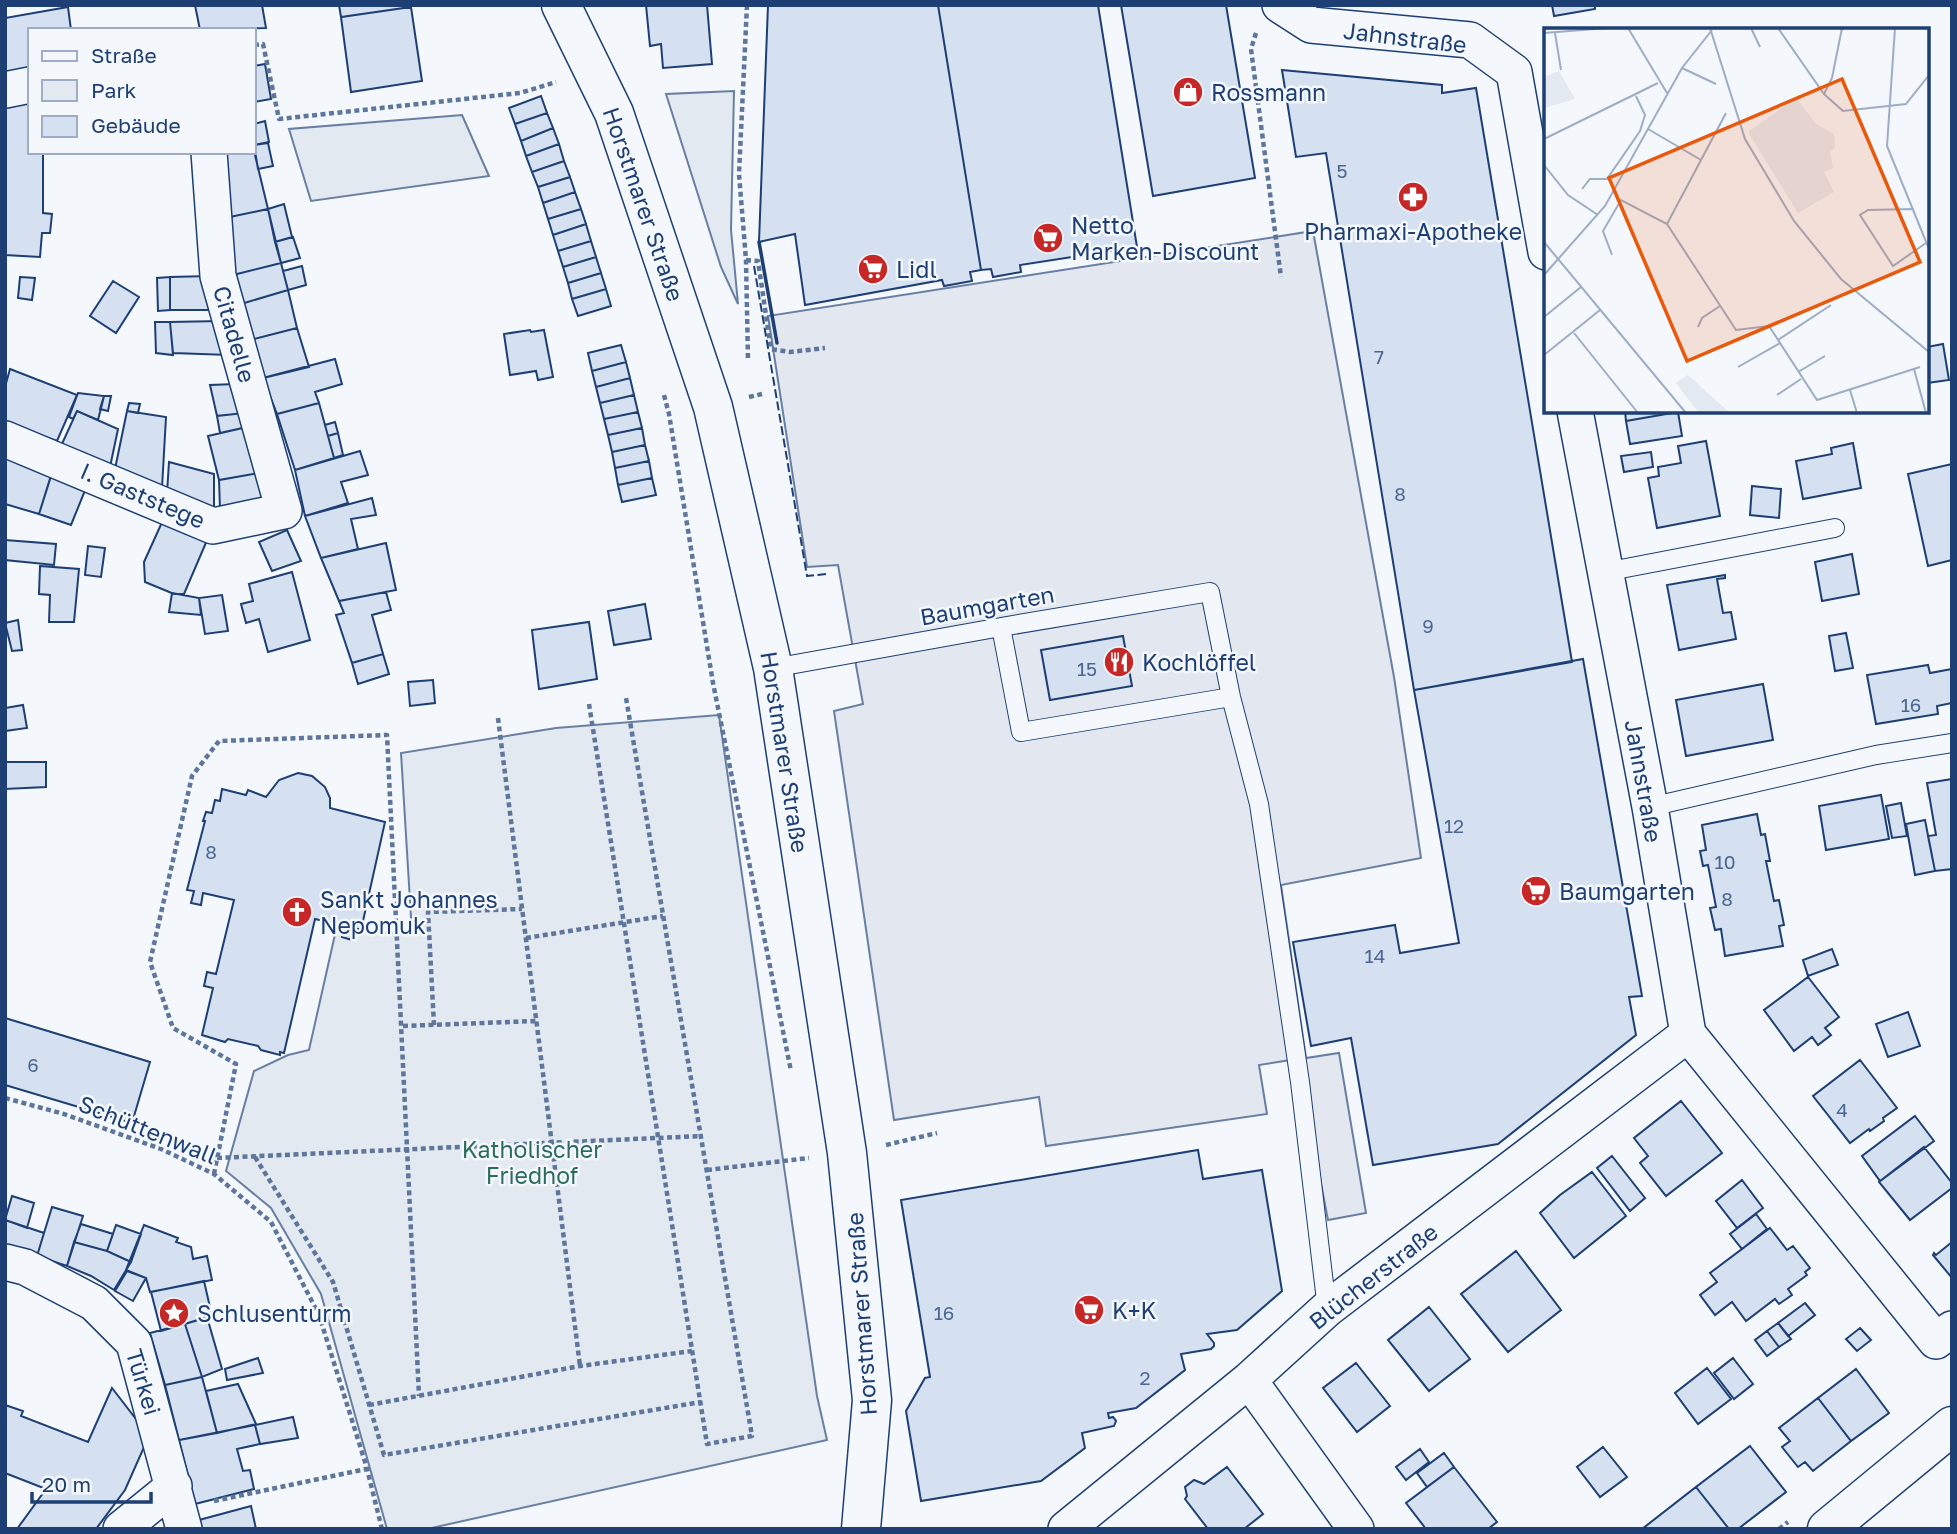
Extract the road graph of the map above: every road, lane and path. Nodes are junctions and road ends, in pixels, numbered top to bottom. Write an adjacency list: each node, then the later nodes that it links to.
1 (561, 5): 21 (main road, Horstmarer Straße)
2 (747, 5): 10 (path)
3 (1269, 16): 9 (street, Jahnstraße); 11 (path)
4 (256, 45): 5 (path)
5 (559, 81)
6 (28, 85): 7 (street)
7 (5, 90)
8 (209, 154): 17 (street, Citadelle)
9 (1544, 241)
10 (746, 260): 12 (path); 13 (path)
11 (1281, 277)
12 (825, 348)
13 (748, 360)
14 (662, 389): 36 (path)
15 (1575, 413): 19 (street, Jahnstraße)
16 (5, 439): 17 (street, I. Gaststege)
17 (285, 511)
18 (1835, 528): 19 (lane)
19 (1605, 572): 27 (street, Jahnstraße)
20 (1001, 627): 21 (lane, Baumgarten); 22 (lane, Baumgarten); 22 (lane)
21 (773, 668): 63 (main road, Horstmarer Straße)
22 (1231, 697): 50 (lane)
23 (626, 698): 29 (path)
24 (589, 704): 30 (path)
25 (498, 718): 28 (path)
26 (1952, 743): 27 (lane)
27 (1650, 807): 35 (street, Jahnstraße)
28 (522, 909): 31 (path); 33 (path)
29 (664, 916): 30 (path); 39 (path)
30 (624, 923): 31 (path); 40 (path)
31 (526, 938): 32 (path)
32 (536, 1021): 33 (path); 41 (path)
33 (434, 1025): 34 (path)
34 (403, 1026): 44 (path); 46 (path)
35 (1688, 1034): 50 (street, Blücherstraße); 51 (street, Jahnstraße)
36 (792, 1077)
37 (5, 1098): 48 (path, Schüttenwall)
38 (937, 1133): 43 (path)
39 (701, 1136): 40 (path); 47 (path)
40 (658, 1139): 41 (path); 52 (path)
41 (551, 1143): 44 (path); 53 (path)
42 (806, 1145): 47 (path)
43 (881, 1146)
44 (409, 1150): 45 (path); 55 (path)
45 (255, 1157): 46 (path); 57 (path)
46 (217, 1158): 48 (path)
47 (707, 1170): 56 (path)
48 (214, 1174): 59 (path, Schüttenwall)
49 (5, 1262): 60 (street, Türkei)
50 (1328, 1310): 54 (street, Blücherstraße)
51 (1952, 1329)
52 (692, 1351): 53 (path); 56 (path)
53 (580, 1366): 55 (path)
54 (1249, 1380): 64 (street, Blücherstraße); 65 (street)
55 (419, 1396): 57 (path)
56 (701, 1402): 57 (path)
57 (369, 1405)
58 (1952, 1426): 66 (main road)
59 (366, 1469): 60 (path); 62 (path, Schüttenwall)
60 (179, 1508): 61 (street)
61 (121, 1529)
62 (382, 1529)
63 (861, 1529)
64 (1066, 1529)
65 (1356, 1529)
66 (1827, 1529)

